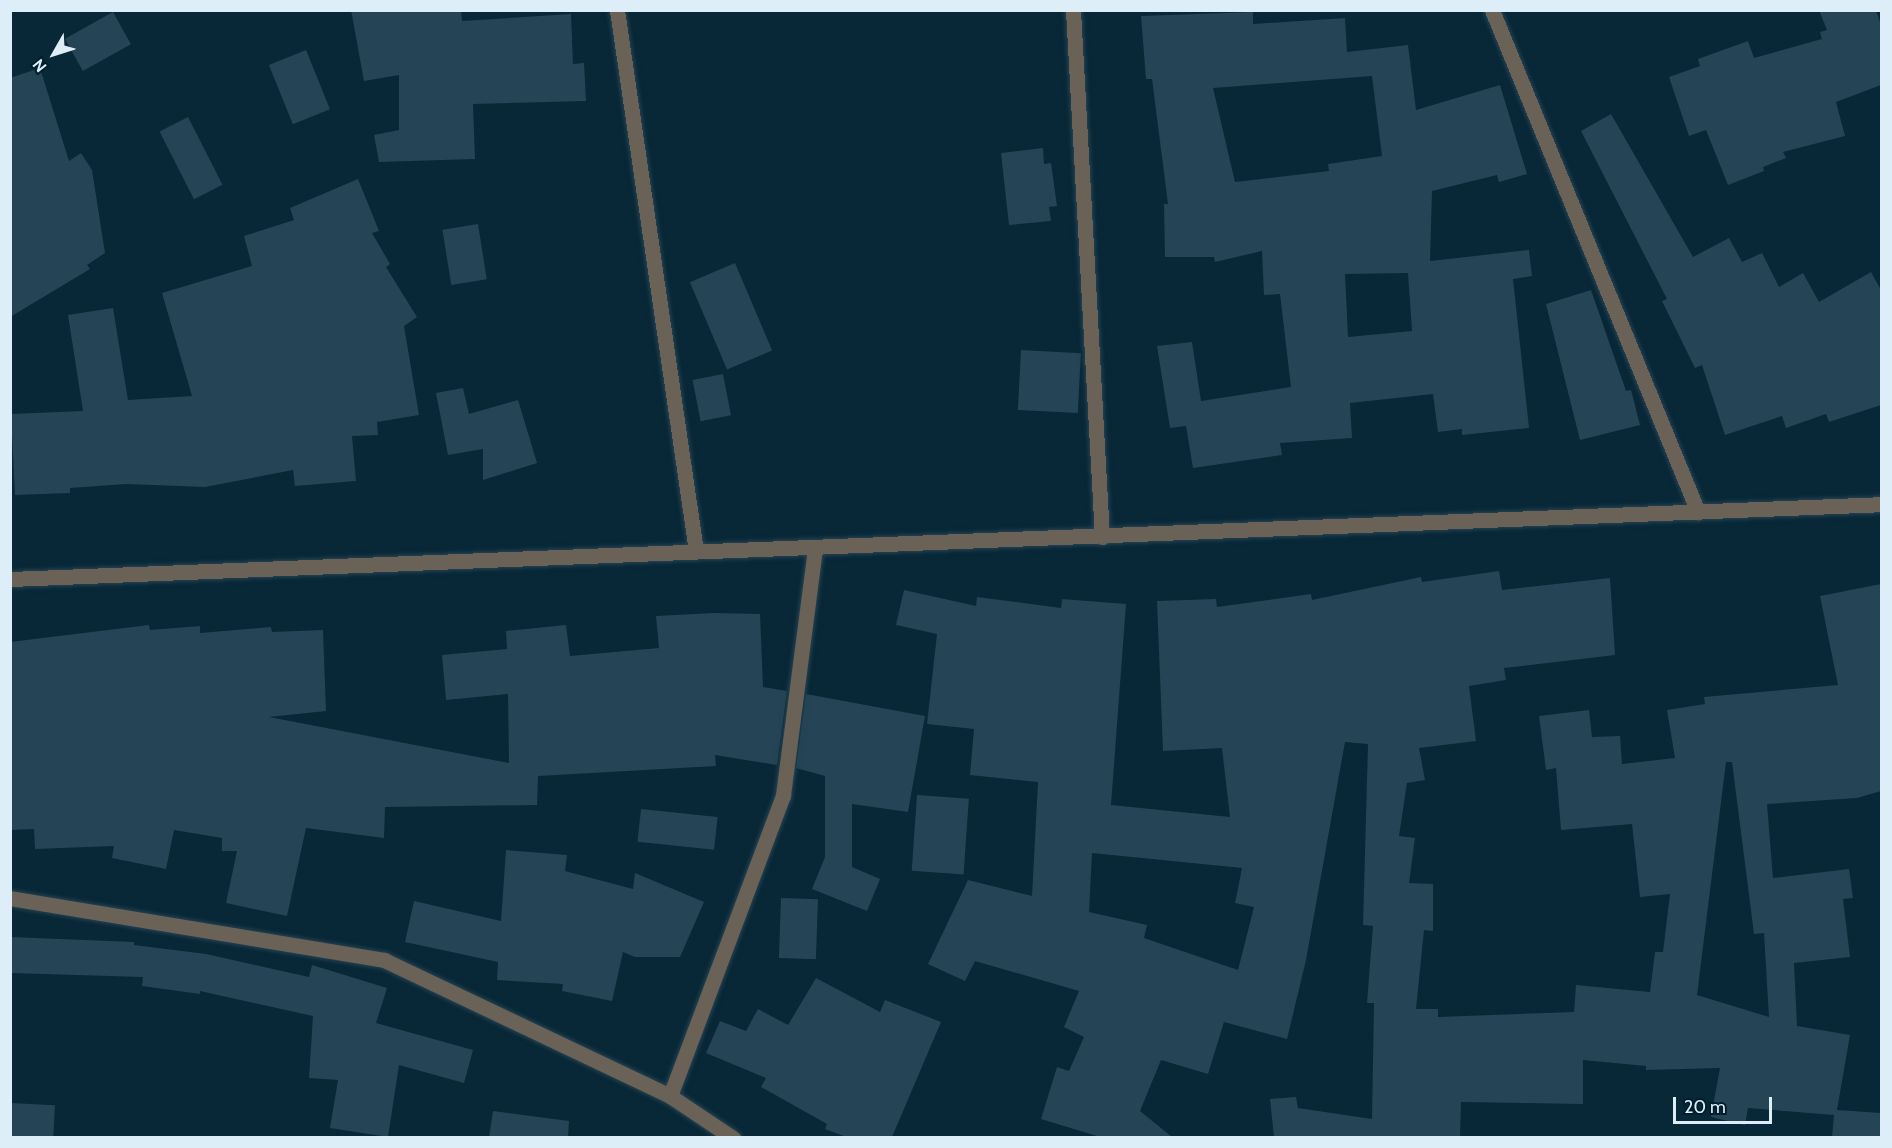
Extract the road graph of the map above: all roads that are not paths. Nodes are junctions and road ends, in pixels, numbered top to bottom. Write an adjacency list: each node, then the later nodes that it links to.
1 (617, 10): 8 (street)
2 (1073, 10): 6 (street)
3 (1492, 10): 5 (street)
4 (1881, 504): 5 (street)
5 (1698, 512): 6 (street)
6 (1102, 537): 7 (street)
7 (815, 547): 8 (street); 11 (street)
8 (696, 551): 9 (street)
9 (10, 579)
10 (10, 898): 11 (street)
11 (670, 1096): 12 (street)
12 (733, 1137)

